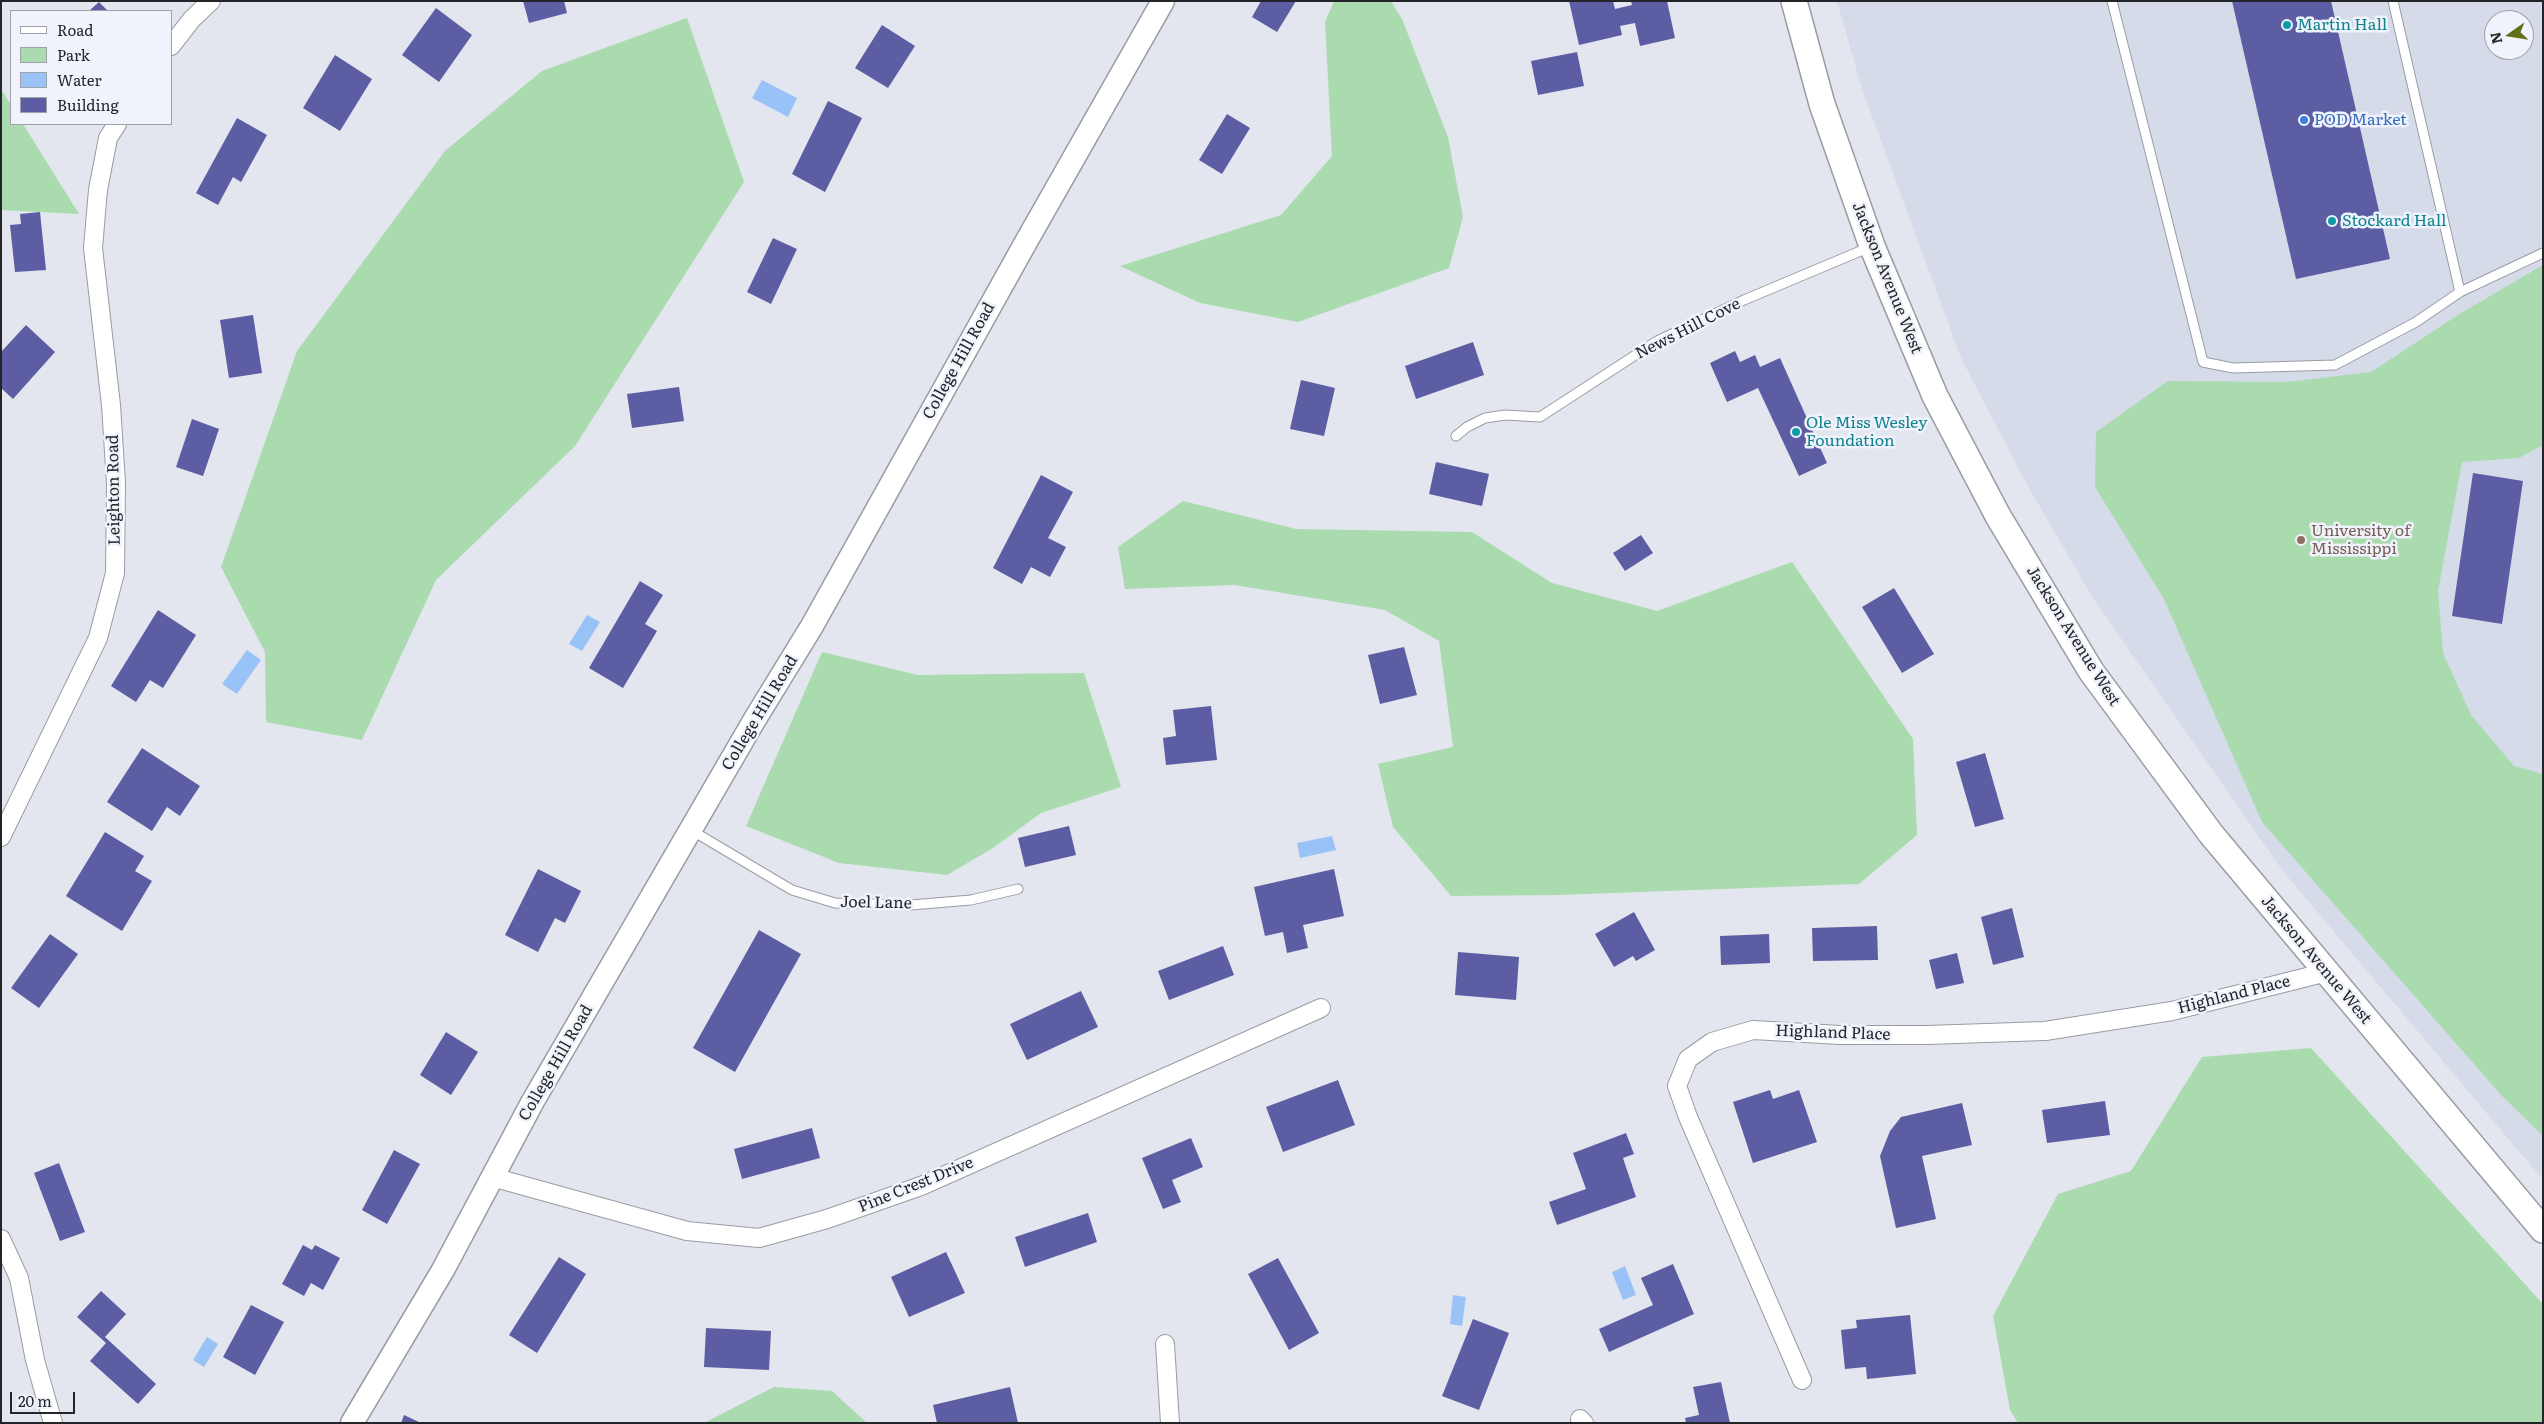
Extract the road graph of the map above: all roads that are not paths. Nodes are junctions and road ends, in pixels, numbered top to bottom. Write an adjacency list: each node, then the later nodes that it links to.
1 (212, 1): 6 (street)
2 (1163, 1): 12 (street, College Hill Road)
3 (1794, 1): 8 (main road, Jackson Avenue West)
4 (2112, 1): 10 (lane)
5 (2393, 1): 10 (lane)
6 (172, 45)
7 (116, 125): 13 (street, Leighton Road)
8 (1872, 246): 11 (lane, News Hill Cove); 15 (main road, Jackson Avenue West)
9 (2543, 253): 10 (lane)
10 (2460, 292)
11 (1456, 436)
12 (691, 830): 14 (lane, Joel Lane); 17 (street, College Hill Road)
13 (1, 837)
14 (1018, 889)
15 (2326, 972): 18 (main road, Jackson Avenue West); 21 (street, Highland Place)
16 (1321, 1008): 17 (street, Pine Crest Drive)
17 (492, 1177): 23 (street, College Hill Road)
18 (2543, 1230)
19 (1, 1239): 22 (street)
20 (1165, 1344): 24 (street)
21 (1802, 1380)
22 (54, 1423)
23 (352, 1423)
24 (1170, 1423)

